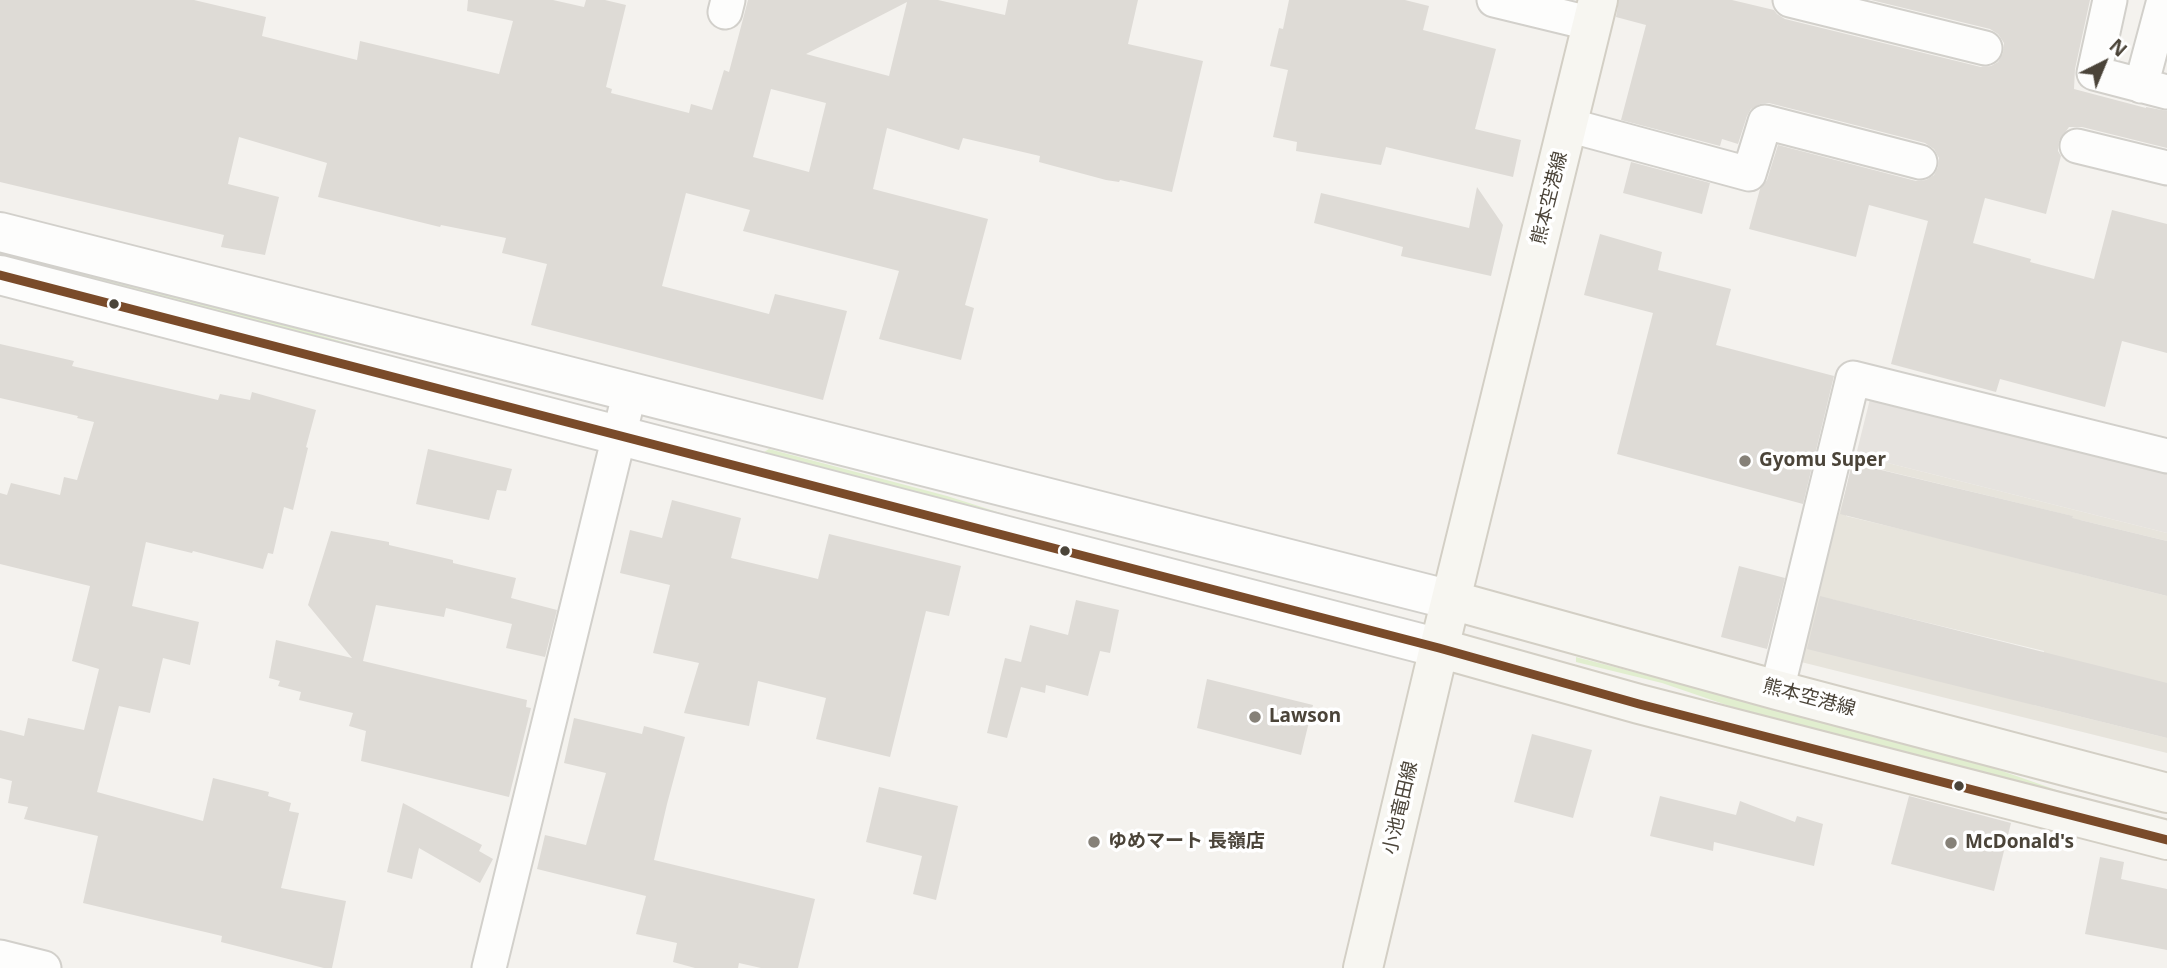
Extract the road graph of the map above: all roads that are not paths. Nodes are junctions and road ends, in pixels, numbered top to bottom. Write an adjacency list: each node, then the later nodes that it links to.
1 (1494, 0): 5 (street)
2 (1790, 0): 6 (street)
3 (2110, 0): 7 (street)
4 (2164, 0): 7 (street)
5 (1596, 12): 8 (main road, 熊本空港線)
6 (1985, 48)
7 (2154, 89)
8 (1568, 125): 10 (street); 17 (main road, 熊本空港線)
9 (2077, 146): 11 (street)
10 (1920, 162)
11 (2167, 168)
12 (0, 232): 14 (street)
13 (0, 275): 15 (street)
14 (630, 391): 15 (street); 17 (street)
15 (618, 434): 18 (street); 24 (street)
16 (2167, 456): 19 (street)
17 (1451, 600): 18 (main road, 熊本空港線); 19 (main road, 熊本空港線)
18 (1438, 648): 21 (main road); 25 (main road, 小池竜田線)
19 (1777, 690): 20 (main road, 熊本空港線)
20 (2167, 793)
21 (2167, 840)
22 (0, 957): 23 (street)
23 (44, 968)
24 (489, 968)
25 (1363, 968)

